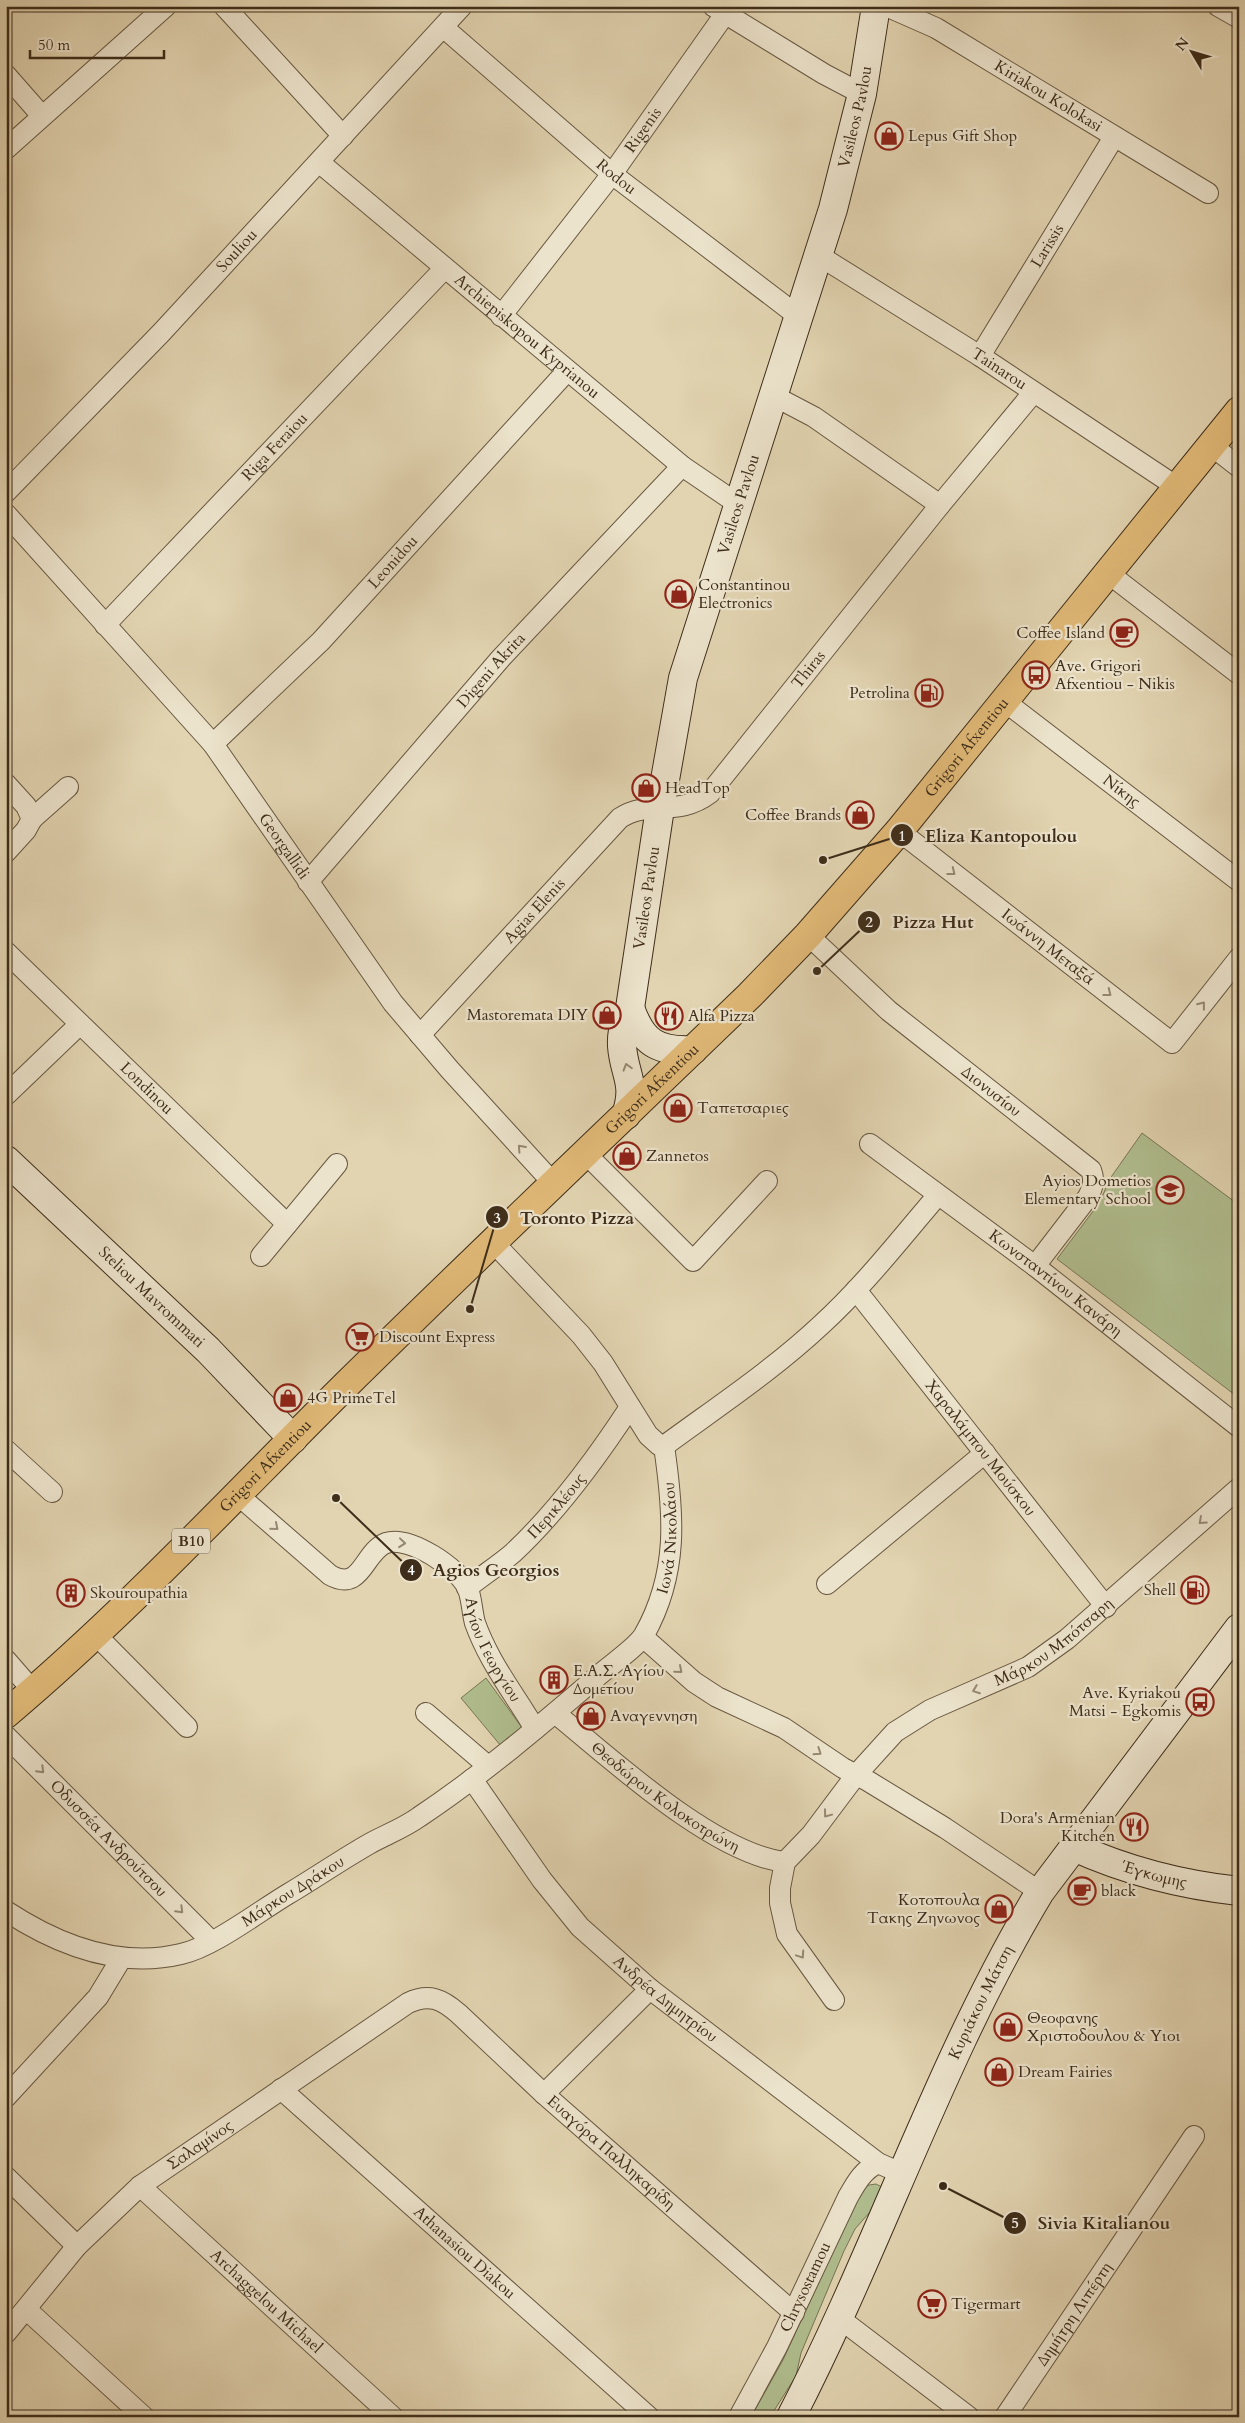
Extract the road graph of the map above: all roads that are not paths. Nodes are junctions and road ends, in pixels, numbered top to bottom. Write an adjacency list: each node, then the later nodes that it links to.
1 (166, 6): 12 (street)
2 (224, 6): 13 (street)
3 (462, 6): 9 (street, Souliou)
4 (876, 6): 11 (street, Vasileos Pavlou)
5 (886, 6): 14 (street, Kiriakou Kolokasi)
6 (1218, 6): 8 (street)
7 (719, 10): 11 (street); 17 (street, Rigenis)
8 (1239, 18)
9 (443, 26): 13 (street, Souliou); 17 (street, Rodou)
10 (6, 75): 12 (street)
11 (862, 94): 19 (street, Vasileos Pavlou)
12 (42, 116): 15 (street)
13 (343, 136): 16 (street, Souliou)
14 (1114, 137): 18 (street, Kiriakou Kolokasi); 23 (street, Larissis)
15 (6, 149)
16 (320, 163): 20 (street, Archiepiskopou Kyprianou); 32 (street, Souliou)
17 (612, 174): 21 (street, Rigenis); 22 (street, Rodou)
18 (1208, 193)
19 (818, 255): 22 (street, Vasileos Pavlou); 23 (street, Tainarou)
20 (444, 269): 21 (street, Archiepiskopou Kyprianou); 37 (street, Riga Feraiou)
21 (501, 316): 24 (street, Archiepiskopou Kyprianou)
22 (798, 316): 26 (street, Vasileos Pavlou)
23 (980, 356): 25 (street, Tainarou)
24 (567, 371): 29 (street, Archiepiskopou Kyprianou); 40 (street, Leonidou)
25 (1033, 393): 31 (street, Tainarou); 34 (street, Thiras)
26 (774, 396): 33 (street, Vasileos Pavlou); 34 (street)
27 (1239, 411): 28 (main road, Grigori Afxentiou / B10)
28 (1212, 446): 30 (street); 31 (main road, Grigori Afxentiou / B10)
29 (682, 466): 33 (street, Archiepiskopou Kyprianou); 48 (street, Digeni Akrita)
30 (1239, 467)
31 (1177, 487): 36 (main road, Grigori Afxentiou / B10)
32 (6, 492)
33 (738, 504): 43 (street, Vasileos Pavlou)
34 (940, 505): 43 (street, Thiras)
35 (6, 514): 37 (street, Georgallidi)
36 (1108, 573): 38 (street); 39 (main road, Grigori Afxentiou / B10)
37 (105, 625): 40 (street, Georgallidi)
38 (1239, 674)
39 (1004, 701): 45 (main road, Grigori Afxentiou / B10); 47 (street, Νίκης)
40 (212, 744): 48 (street, Georgallidi)
41 (6, 784): 44 (street)
42 (68, 786): 44 (street)
43 (660, 808): 52 (street, Vasileos Pavlou); 54 (street, Agias Elenis)
44 (32, 819): 46 (street)
45 (900, 831): 49 (main road, Grigori Afxentiou / B10); 51 (street, Ιωάννη Μεταξά, one-way to 51)
46 (6, 852)
47 (1239, 881)
48 (308, 882): 54 (street, Georgallidi)
49 (808, 934): 55 (main road, Grigori Afxentiou / B10); 68 (street, Διονυσίου)
50 (6, 952): 53 (street, Londinou)
51 (1239, 958)
52 (630, 1008): 55 (street); 57 (street, Vasileos Pavlou, one-way to 52)
53 (80, 1024): 56 (street); 65 (street, Londinou)
54 (420, 1035): 63 (street, Georgallidi, one-way to 54)
55 (693, 1050): 57 (main road, Grigori Afxentiou / B10)
56 (6, 1094)
57 (626, 1114): 59 (main road, Grigori Afxentiou / B10)
58 (870, 1144): 64 (street, Κωνσταντίνου Κανάρη)
59 (585, 1154): 62 (street); 63 (main road, Grigori Afxentiou / B10)
60 (6, 1160): 72 (street, Steliou Mavrommati)
61 (337, 1164): 65 (street)
62 (767, 1181)
63 (554, 1184): 66 (main road, Grigori Afxentiou / B10)
64 (938, 1194): 68 (street, Κωνσταντίνου Κανάρη); 69 (street)
65 (287, 1224): 67 (street)
66 (492, 1241): 70 (street); 72 (main road, Grigori Afxentiou / B10)
67 (261, 1256)
68 (1035, 1266): 71 (street, Κωνσταντίνου Κανάρη)
69 (856, 1290): 73 (street); 75 (street, Χαραλάμπου Μούσκου)
70 (630, 1407): 73 (street); 80 (street, Περικλέους)
71 (1239, 1427)
72 (293, 1439): 78 (main road, Grigori Afxentiou / B10)
73 (664, 1446): 84 (street, Ιωνά Νικολάου)
74 (6, 1450): 77 (street)
75 (986, 1453): 79 (street); 81 (street, Χαραλάμπου Μούσκου)
76 (1239, 1488): 81 (street, Μάρκου Μπότσαρη, one-way to 81)
77 (52, 1492)
78 (238, 1495): 80 (street, Αγίου Γεωργίου, one-way to 80); 83 (main road, Grigori Afxentiou / B10)
79 (827, 1584)
80 (467, 1588): 91 (street, Αγίου Γεωργίου)
81 (1106, 1607): 94 (street, Μάρκου Μπότσαρη, one-way to 94)
82 (1239, 1628): 96 (street, Κυριάκου Μάτση)
83 (96, 1635): 86 (main road, Grigori Afxentiou / B10); 90 (street)
84 (642, 1638): 88 (street, Μάρκου Δράκου); 94 (street, one-way to 94)
85 (6, 1660): 86 (street)
86 (33, 1691): 89 (main road, Grigori Afxentiou / B10)
87 (426, 1713): 93 (street)
88 (555, 1713): 91 (street, Μάρκου Δράκου); 97 (street, Θεοδώρου Κολοκοτρώνη)
89 (6, 1714)
90 (187, 1727)
91 (536, 1729): 93 (street, Μάρκου Δράκου)
92 (6, 1736): 101 (street, Οδυσσέα Ανδρούτσου, one-way to 101)
93 (488, 1766): 95 (street, Μάρκου Δράκου)
94 (856, 1775): 97 (street, one-way to 97); 99 (street)
95 (472, 1778): 101 (street, Μάρκου Δράκου); 103 (street, Ανδρέα Δημητρίου)
96 (1074, 1847): 98 (street, Έγκωμης); 99 (street, Κυριάκου Μάτση)
97 (785, 1862): 105 (street, one-way to 105)
98 (1239, 1891)
99 (1040, 1892): 111 (street, Κυριάκου Μάτση)
100 (6, 1911): 102 (street, Μάρκου Δράκου)
101 (211, 1941): 102 (street, Μάρκου Δράκου)
102 (120, 1959): 108 (street)
103 (650, 1989): 107 (street); 110 (street, Ανδρέα Δημητρίου)
104 (428, 1997): 106 (street, Σαλαμίνος); 107 (street, Ευαγόρα Παλληκαρίδη)
105 (834, 2000)
106 (281, 2089): 113 (street, Σαλαμίνος); 121 (street, Athanasiou Diakou)
107 (544, 2094): 116 (street, Ευαγόρα Παλληκαρίδη)
108 (6, 2097)
109 (1194, 2136): 125 (street, Δημήτρη Λιπέρτη)
110 (878, 2164): 111 (street, Ανδρέα Δημητρίου); 116 (street, Chrysostamou)
111 (903, 2174): 117 (street, Κυριάκου Μάτση)
112 (6, 2177): 114 (street)
113 (140, 2186): 114 (street, Σαλαμίνος); 120 (street, Archaggelou Michael)
114 (77, 2246): 115 (street, Σαλαμίνος)
115 (27, 2310): 118 (street, Σαλαμίνος); 119 (street)
116 (794, 2313): 122 (street, Chrysostamou)
117 (839, 2318): 123 (street, Κυριάκου Μάτση); 124 (street)
118 (6, 2333)
119 (144, 2417)
120 (393, 2417)
121 (649, 2417)
122 (739, 2417)
123 (791, 2417)
124 (970, 2417)
125 (1005, 2417)

